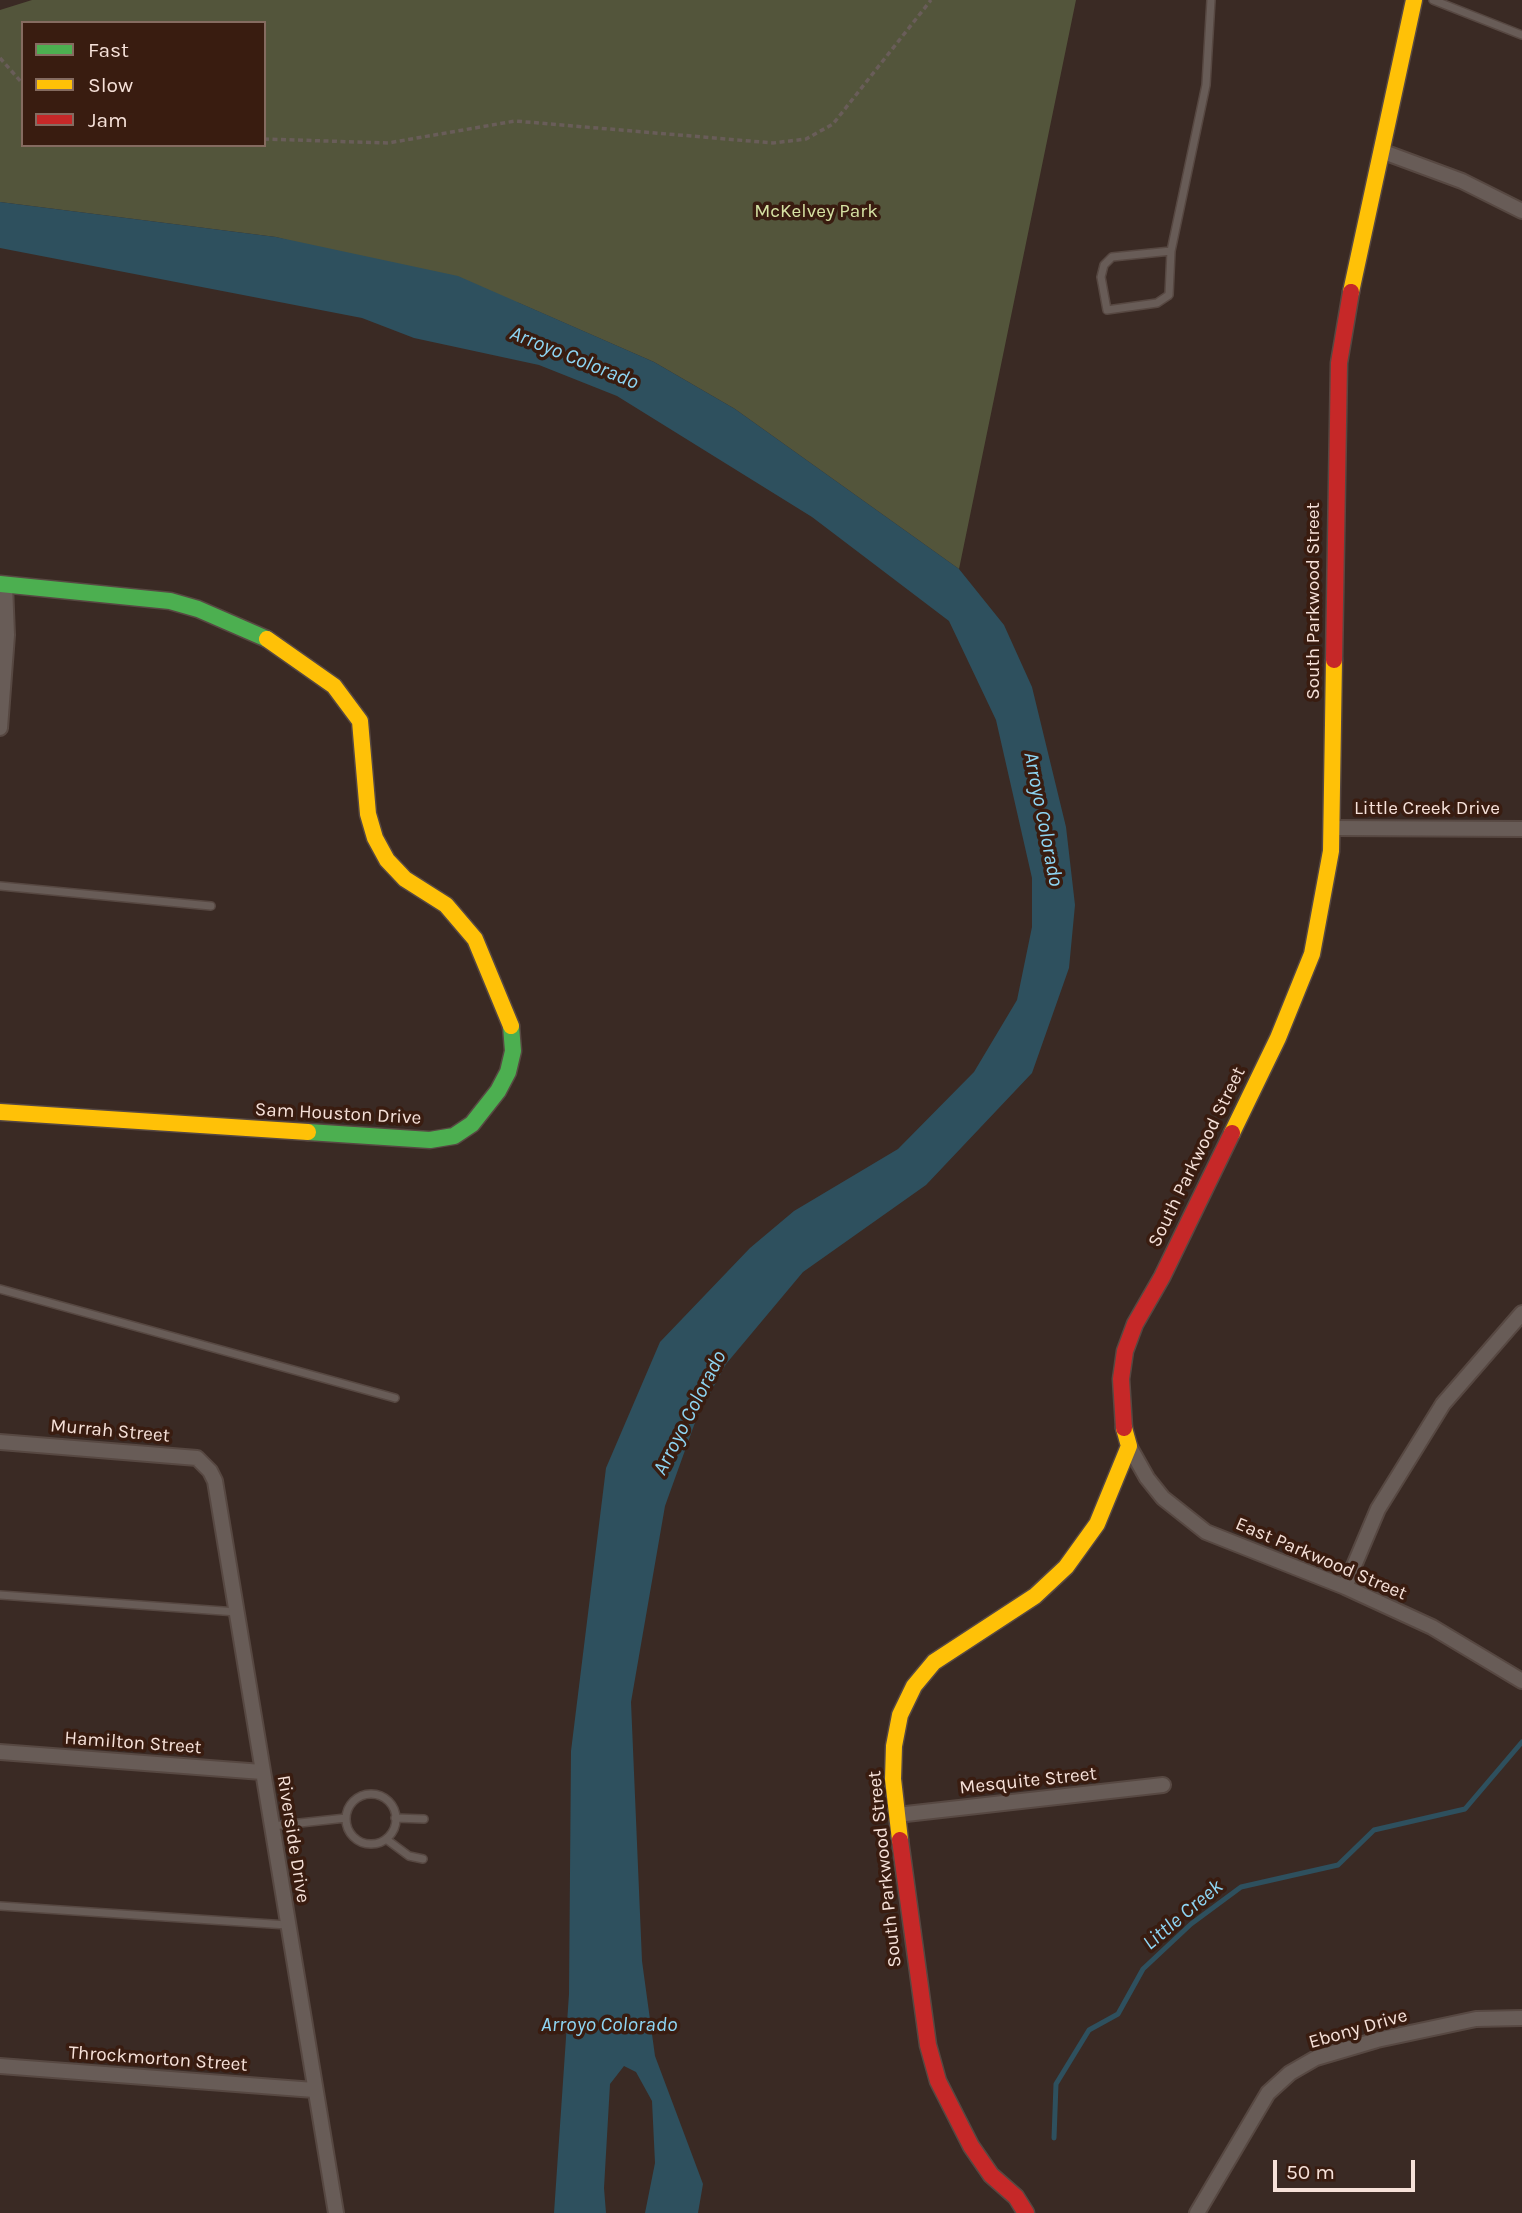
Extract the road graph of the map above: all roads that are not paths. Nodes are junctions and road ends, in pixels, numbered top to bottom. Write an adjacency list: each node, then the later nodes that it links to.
1 (1211, 0): 7 (lane)
2 (1414, 0): 5 (street, South Parkwood Street)
3 (1433, 0): 4 (lane)
4 (1522, 35)
5 (1381, 152): 6 (street); 10 (street, South Parkwood Street)
6 (1522, 211)
7 (1171, 251): 7 (lane)
8 (3, 584): 9 (street); 14 (street, Sam Houston Drive)
9 (0, 729)
10 (1332, 828): 11 (street, Little Creek Drive); 19 (street, South Parkwood Street)
11 (1522, 829)
12 (0, 886): 13 (lane)
13 (211, 906)
14 (0, 1112)
15 (0, 1289): 17 (lane)
16 (1522, 1313): 21 (street)
17 (395, 1398)
18 (0, 1442): 20 (street, Murrah Street)
19 (1129, 1446): 21 (street, East Parkwood Street); 28 (street, South Parkwood Street)
20 (210, 1471): 23 (street, Riverside Drive)
21 (1345, 1587): 24 (street, East Parkwood Street)
22 (0, 1595): 23 (lane)
23 (238, 1612): 26 (street, Riverside Drive)
24 (1522, 1681)
25 (0, 1752): 26 (street, Hamilton Street)
26 (262, 1772): 32 (street, Riverside Drive)
27 (1163, 1785): 28 (street, Mesquite Street)
28 (897, 1815): 41 (street, South Parkwood Street)
29 (346, 1818): 30 (lane); 32 (lane); 33 (lane)
30 (395, 1818): 31 (lane); 33 (lane)
31 (424, 1819)
32 (271, 1826): 36 (street, Riverside Drive)
33 (386, 1839): 34 (lane)
34 (423, 1859)
35 (0, 1906): 36 (lane)
36 (287, 1925): 39 (street, Riverside Drive)
37 (1522, 2018): 42 (street, Ebony Drive)
38 (0, 2066): 39 (street, Throckmorton Street)
39 (314, 2090): 40 (street, Riverside Drive)
40 (336, 2213)
41 (1026, 2213)
42 (1198, 2213)

